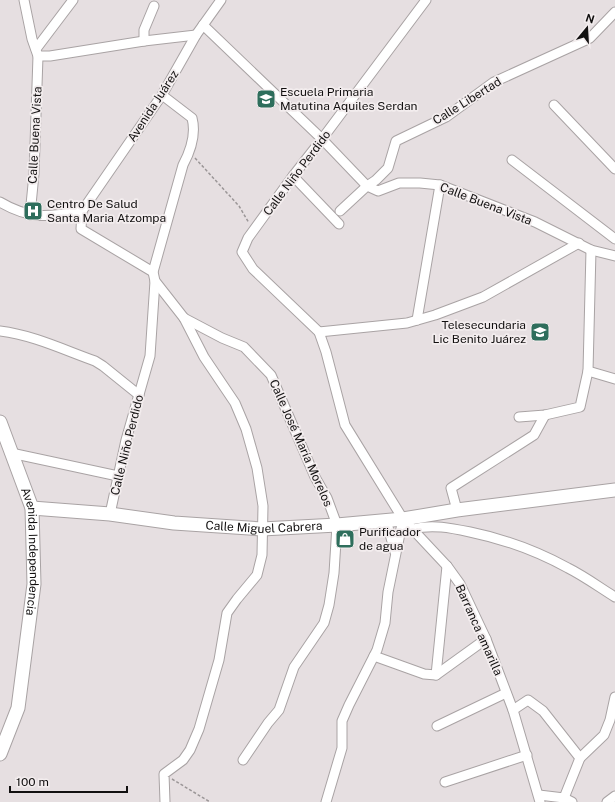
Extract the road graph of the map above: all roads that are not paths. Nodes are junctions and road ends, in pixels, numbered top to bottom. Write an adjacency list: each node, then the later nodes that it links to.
1 (24, 0): 10 (street, Calle Buena Vista)
2 (73, 0): 10 (street)
3 (221, 0): 7 (street, Avenida Juárez)
4 (426, 0): 13 (street, Calle Niño Perdido)
5 (154, 6): 9 (street)
6 (615, 12): 18 (street, Calle Libertad)
7 (203, 25): 8 (street, Avenida Juárez); 13 (street)
8 (196, 35): 9 (street); 11 (street, Avenida Juárez)
9 (144, 41): 10 (street)
10 (37, 52): 22 (street, Calle Buena Vista)
11 (162, 95): 20 (street, Avenida Juárez); 28 (street, Calle Niño Perdido)
12 (554, 105): 15 (street)
13 (322, 139): 16 (street, Calle Niño Perdido); 18 (street)
14 (512, 160): 24 (street)
15 (615, 169)
16 (293, 176): 23 (street); 32 (street, Calle Niño Perdido)
17 (440, 185): 18 (street, Calle Buena Vista); 25 (street, Calle Buena Vista); 30 (street)
18 (367, 186): 21 (street, Calle Libertad)
19 (0, 202): 22 (street)
20 (82, 210): 22 (street); 28 (street)
21 (340, 211)
22 (30, 215)
23 (339, 224)
24 (615, 239)
25 (579, 243): 26 (street, Calle Buena Vista); 30 (street)
26 (591, 250): 27 (street, Calle Buena Vista); 33 (street)
27 (615, 256)
28 (154, 277): 29 (street); 35 (street, Calle Niño Perdido)
29 (184, 318): 47 (street, Calle José María Morelos); 48 (street)
30 (417, 320): 32 (street)
31 (0, 331): 35 (street)
32 (319, 332): 45 (street, Barranca amarilla)
33 (588, 371): 34 (street); 36 (street)
34 (615, 379)
35 (139, 395): 40 (street, Calle Niño Perdido)
36 (545, 415): 37 (street); 43 (street)
37 (519, 417)
38 (0, 422): 39 (street, Avenida Independencia)
39 (11, 454): 40 (street); 42 (street, Avenida Independencia)
40 (118, 476): 44 (street, Calle Niño Perdido)
41 (615, 490): 43 (street, Calle Miguel Cabrera)
42 (32, 508): 44 (street, Calle Miguel Cabrera); 60 (street, Avenida Independencia)
43 (457, 510): 45 (street, Calle Miguel Cabrera)
44 (110, 514): 48 (street, Calle Miguel Cabrera)
45 (403, 519): 46 (street, Calle Miguel Cabrera); 49 (street, Barranca amarilla); 50 (street)
46 (386, 520): 47 (street, Calle Miguel Cabrera); 50 (street)
47 (337, 525): 48 (street, Calle Miguel Cabrera); 63 (street, Calle José María Morelos)
48 (262, 529): 68 (street)
49 (412, 529): 51 (street, Barranca amarilla); 52 (street)
50 (396, 552): 54 (street)
51 (447, 566): 53 (street, Barranca amarilla); 55 (street)
52 (615, 597)
53 (486, 640): 55 (street); 56 (street, Barranca amarilla)
54 (374, 656): 55 (street); 69 (street)
55 (436, 675)
56 (506, 693): 58 (street, Barranca amarilla); 59 (street)
57 (615, 697): 62 (street)
58 (513, 710): 61 (street, Barranca amarilla); 62 (street)
59 (437, 726)
60 (0, 754)
61 (527, 756): 64 (street); 67 (street, Barranca amarilla)
62 (580, 758): 66 (street)
63 (243, 760)
64 (445, 782)
65 (615, 796): 71 (street)
66 (564, 798): 67 (street); 70 (street)
67 (539, 799)
68 (165, 802)
69 (326, 802)
70 (572, 802)
71 (607, 802)

